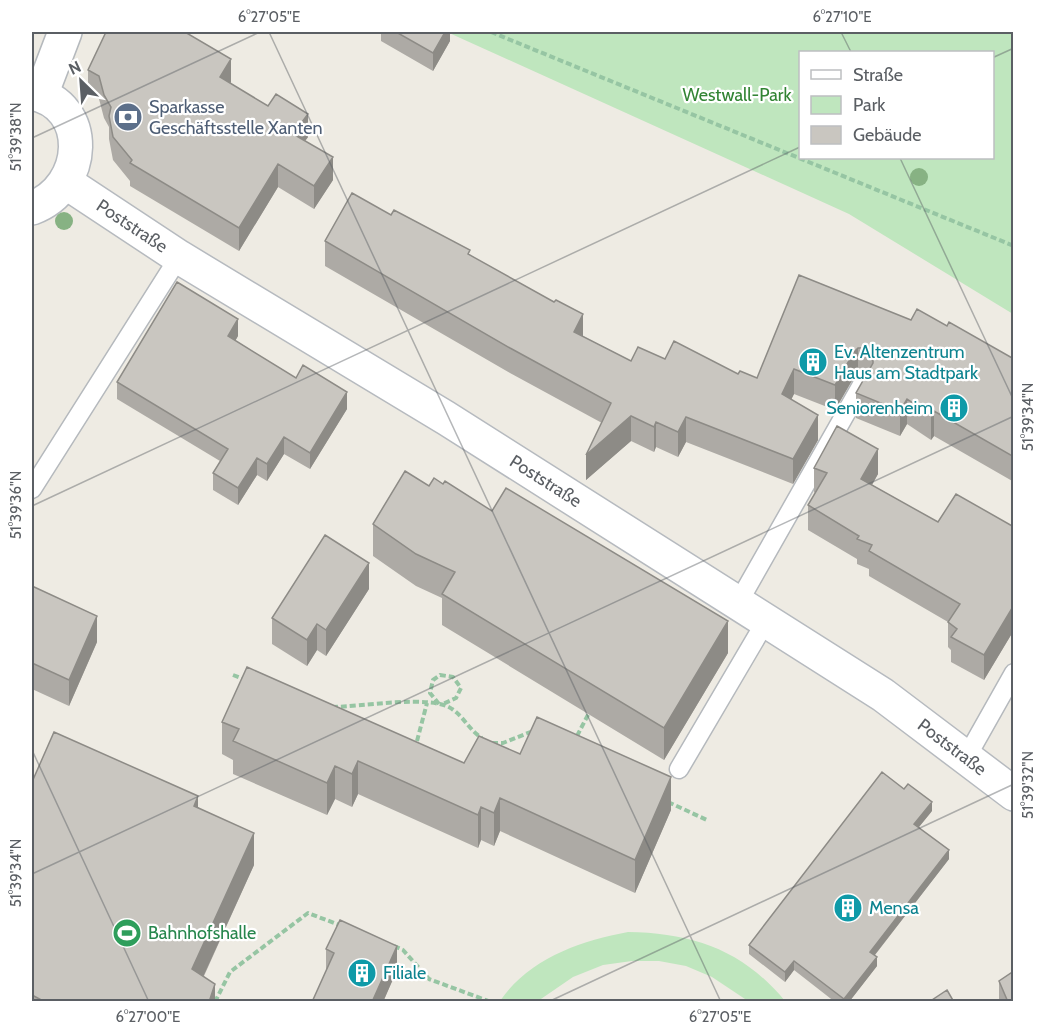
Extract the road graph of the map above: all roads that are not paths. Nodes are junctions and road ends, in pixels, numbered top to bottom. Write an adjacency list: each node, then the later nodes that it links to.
1 (65, 32): 2 (street)
2 (36, 94): 3 (street)
3 (67, 183): 4 (street); 5 (street, Poststraße)
4 (32, 208)
5 (179, 257): 7 (lane); 8 (street, Poststraße)
6 (863, 383): 8 (lane)
7 (32, 489)
8 (738, 603): 9 (street, Poststraße)
9 (766, 621): 11 (street, Poststraße); 12 (lane)
10 (1014, 673): 11 (lane)
11 (966, 758): 13 (street, Poststraße)
12 (679, 769)
13 (1014, 794)

